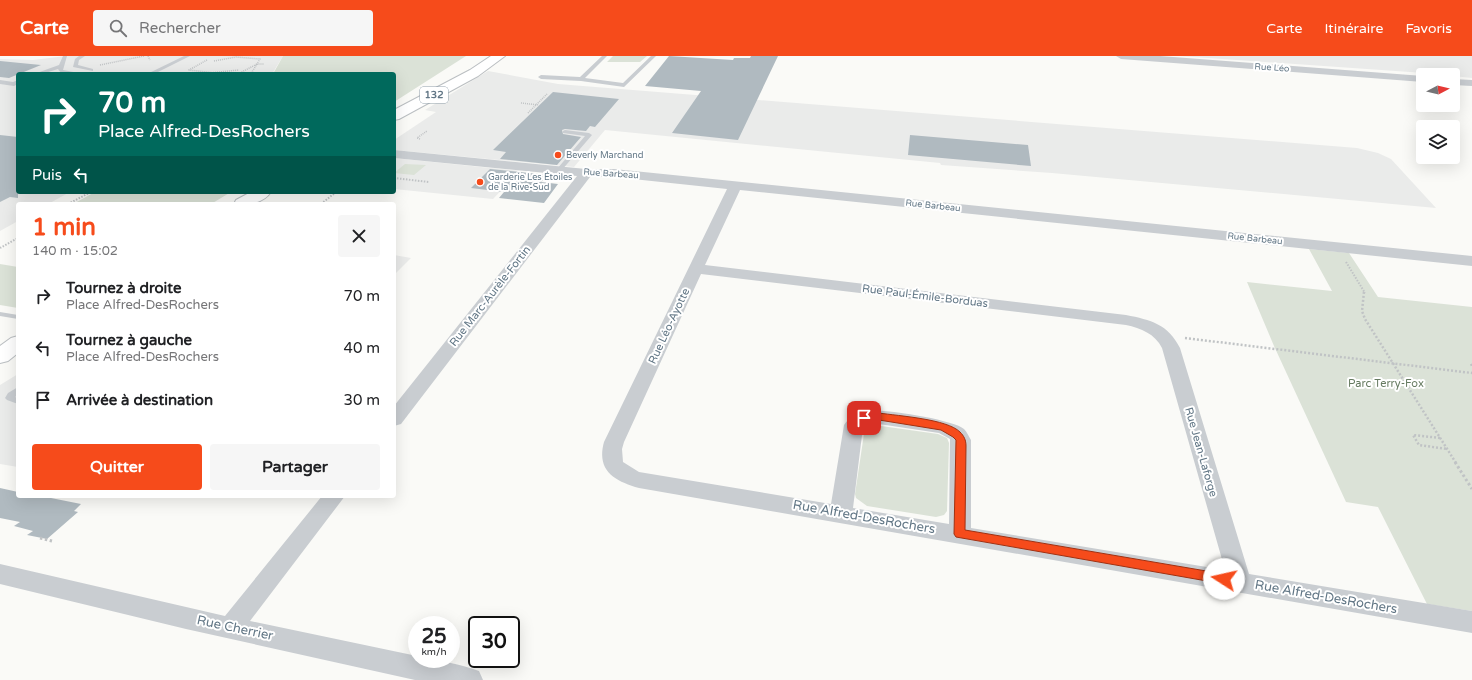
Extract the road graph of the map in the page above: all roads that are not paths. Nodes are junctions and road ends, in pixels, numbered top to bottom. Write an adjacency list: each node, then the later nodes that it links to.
1 (65, 56): 9 (lane)
2 (82, 56): 10 (lane)
3 (188, 56): 13 (lane)
4 (499, 56): 8 (highway, 132)
5 (604, 56): 15 (lane)
6 (654, 56): 15 (lane)
7 (1121, 56): 16 (street, Rue Léo)
8 (482, 60): 21 (highway, 132)
9 (60, 66): 11 (lane); 12 (lane)
10 (91, 70)
11 (44, 72)
12 (63, 72)
13 (154, 72)
14 (541, 78): 15 (lane)
15 (581, 78)
16 (1416, 78)
17 (0, 82): 19 (lane)
18 (1460, 82): 20 (street)
19 (16, 83)
20 (1472, 83)
21 (396, 114)
22 (565, 132): 24 (lane)
23 (396, 154): 24 (street, Rue Barbeau)
24 (559, 170): 25 (street, Rue Barbeau)
25 (586, 173): 26 (street, Rue Barbeau); 40 (street, Rue Marc-Aurèle-Fortin)
26 (735, 186): 29 (street, Rue Barbeau); 30 (street, Rue Léo-Ayotte)
27 (260, 194): 28 (highway)
28 (246, 202)
29 (1472, 261)
30 (696, 269): 33 (street, Rue Paul-Émile-Borduas); 41 (street, Rue Léo-Ayotte)
31 (0, 314): 32 (lane)
32 (16, 317)
33 (1153, 328): 46 (street, Rue Jean-Laforge)
34 (16, 331): 35 (highway)
35 (0, 338)
36 (16, 344): 37 (highway)
37 (0, 356)
38 (16, 391): 39 (lane)
39 (16, 400)
40 (396, 416)
41 (615, 467): 43 (street, Rue Alfred-DesRochers)
42 (332, 498): 48 (street)
43 (840, 513): 44 (street, Rue Alfred-DesRochers); 44 (street)
44 (960, 534): 46 (street, Rue Alfred-DesRochers)
45 (0, 574): 48 (street, Rue Cherrier)
46 (1240, 582): 47 (street, Rue Alfred-DesRochers)
47 (1472, 622)
48 (231, 627): 49 (street, Rue Cherrier)
49 (470, 680)

